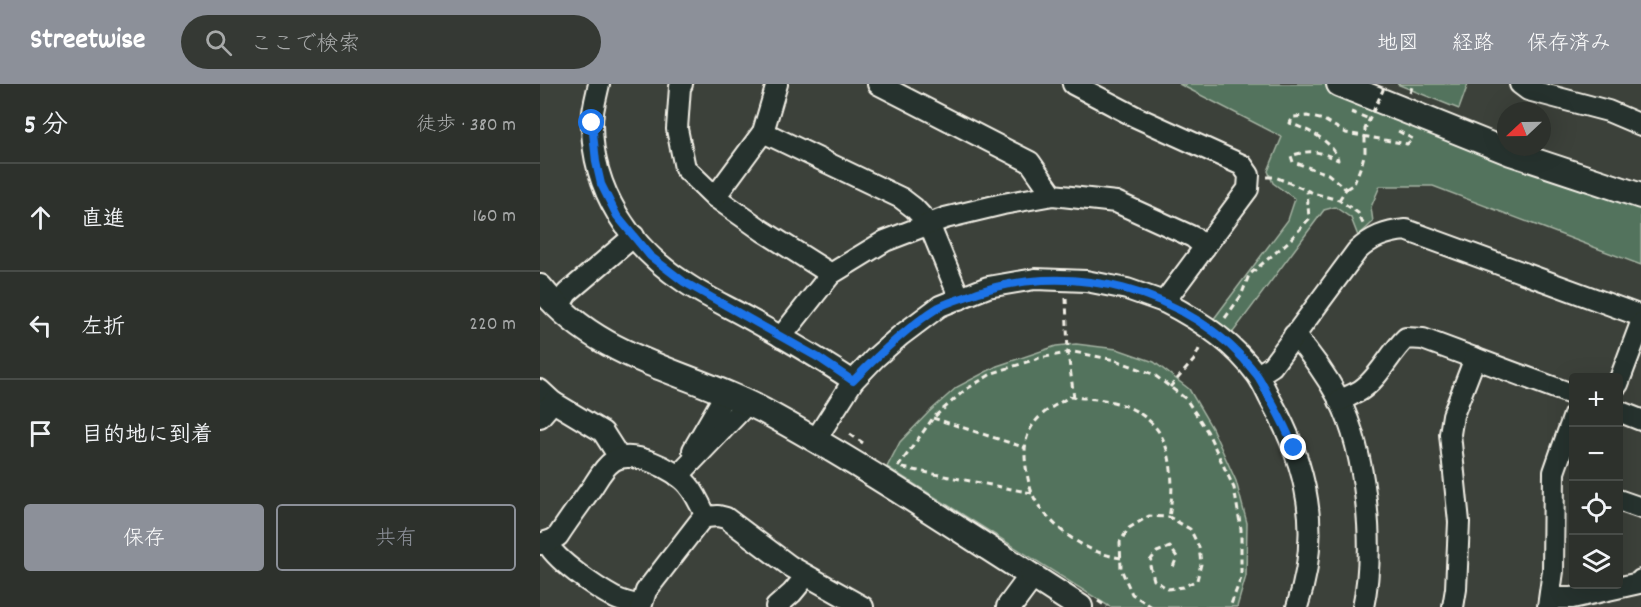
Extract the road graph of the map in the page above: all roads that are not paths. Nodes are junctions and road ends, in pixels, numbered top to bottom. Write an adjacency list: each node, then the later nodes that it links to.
1 (599, 84): 15 (street)
2 (777, 84): 10 (street)
3 (878, 84): 11 (street)
4 (1072, 84): 16 (street)
5 (1339, 84): 12 (street)
6 (1521, 84): 8 (street)
7 (679, 85): 13 (street)
8 (1569, 92): 9 (street)
9 (1641, 125)
10 (763, 132): 13 (street); 14 (street)
11 (1053, 195): 14 (street); 16 (street)
12 (1641, 196)
13 (715, 198): 17 (street)
14 (929, 224): 17 (street); 19 (street)
15 (634, 236): 21 (street); 25 (street)
16 (1205, 247): 20 (street)
17 (831, 273): 25 (street)
18 (540, 286): 21 (street)
19 (960, 299): 20 (street); 29 (street)
20 (1164, 302): 28 (street)
21 (558, 308): 30 (street)
22 (1641, 316): 24 (street)
23 (1641, 323): 27 (street)
24 (1294, 335): 28 (street); 33 (street)
25 (781, 337): 29 (street)
26 (1475, 358): 31 (street); 33 (street); 59 (street)
27 (1622, 373)
28 (1258, 375): 57 (street)
29 (853, 381): 39 (street)
30 (726, 393): 34 (street); 41 (street)
31 (1569, 393)
32 (547, 396): 36 (street); 40 (street)
33 (1339, 401): 58 (street)
34 (748, 403): 39 (street); 41 (street)
35 (1623, 413): 37 (street)
36 (540, 417)
37 (1641, 420)
38 (1569, 427): 42 (street)
39 (816, 440): 49 (street)
40 (620, 458): 41 (street); 47 (street)
41 (678, 476): 46 (street)
42 (1554, 476): 43 (street); 51 (street)
43 (1569, 481)
44 (1623, 502): 45 (street)
45 (1641, 508)
46 (706, 517): 48 (street); 52 (street)
47 (544, 543): 52 (street)
48 (806, 576): 53 (street); 54 (street)
49 (1032, 576): 55 (street); 56 (street)
50 (1641, 580): 51 (street)
51 (1549, 602)
52 (641, 606)
53 (776, 607)
54 (863, 607)
55 (1009, 607)
56 (1080, 607)
57 (1297, 607)
58 (1362, 607)
59 (1453, 607)

